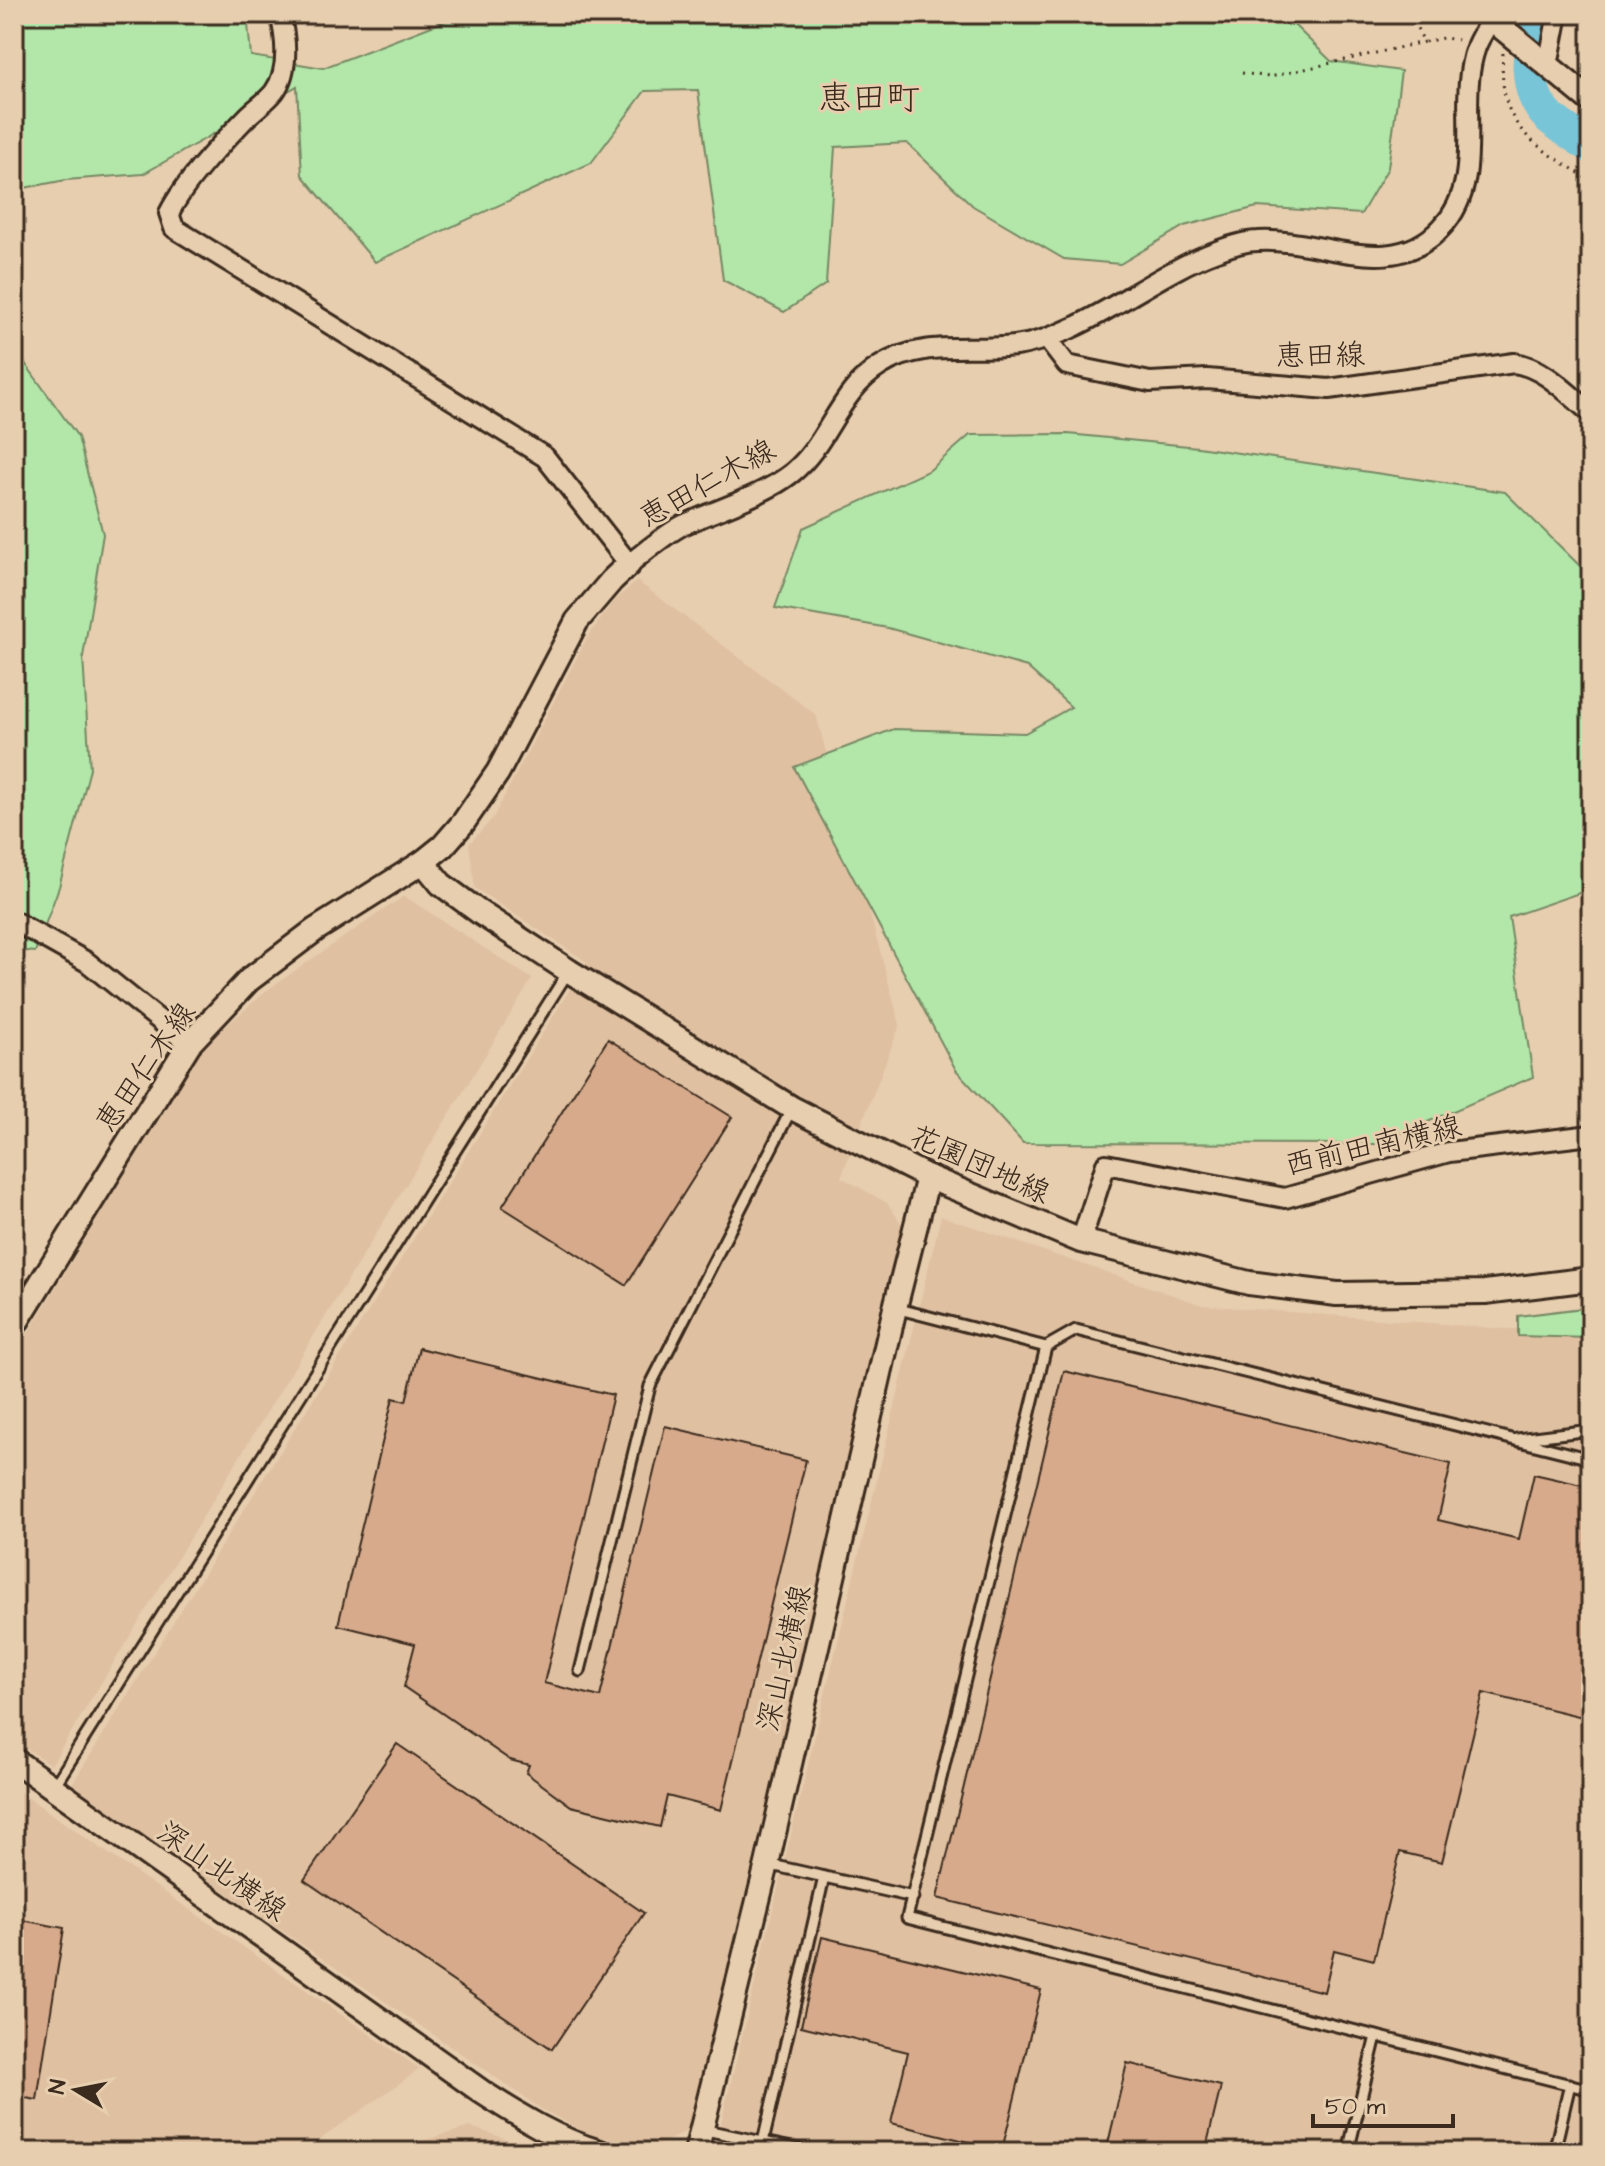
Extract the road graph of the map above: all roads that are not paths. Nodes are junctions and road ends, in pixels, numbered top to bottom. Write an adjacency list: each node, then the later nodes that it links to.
1 (280, 14): 8 (street)
2 (1558, 14): 4 (street)
3 (1488, 17): 4 (street); 6 (street, 恵田仁木線)
4 (1544, 63): 5 (street)
5 (1591, 101)
6 (1047, 339): 7 (street, 恵田線); 8 (street, 恵田仁木線)
7 (1591, 413)
8 (629, 564): 9 (street, 恵田仁木線)
9 (423, 862): 11 (street, 花園団地線); 12 (street, 恵田仁木線)
10 (14, 921): 12 (street)
11 (569, 971): 13 (street, 花園団地線); 26 (lane)
12 (189, 1044): 19 (street, 恵田仁木線)
13 (792, 1108): 15 (street, 花園団地線); 24 (lane)
14 (1591, 1135): 16 (street, 西前田南横線)
15 (928, 1177): 16 (street, 花園団地線); 18 (street, 深山北横線)
16 (1081, 1241): 17 (street, 花園団地線)
17 (1591, 1279)
18 (895, 1308): 20 (lane); 27 (street, 深山北横線)
19 (14, 1326)
20 (1046, 1347): 22 (lane); 29 (lane)
21 (1591, 1430): 22 (lane)
22 (1509, 1439): 23 (lane)
23 (1591, 1459)
24 (580, 1671)
25 (14, 1760): 26 (street, 深山北横線)
26 (53, 1788): 35 (street, 深山北横線)
27 (767, 1864): 28 (lane); 33 (street, 深山北横線)
28 (824, 1877): 29 (lane); 34 (lane)
29 (913, 1897): 30 (lane)
30 (1376, 2036): 31 (lane); 38 (lane)
31 (1570, 2084): 32 (lane); 39 (lane)
32 (1591, 2090)
33 (701, 2129): 34 (lane); 36 (street, 深山北横線)
34 (763, 2142): 37 (lane)
35 (600, 2152)
36 (696, 2152)
37 (811, 2152)
38 (1348, 2152)
39 (1554, 2152)

